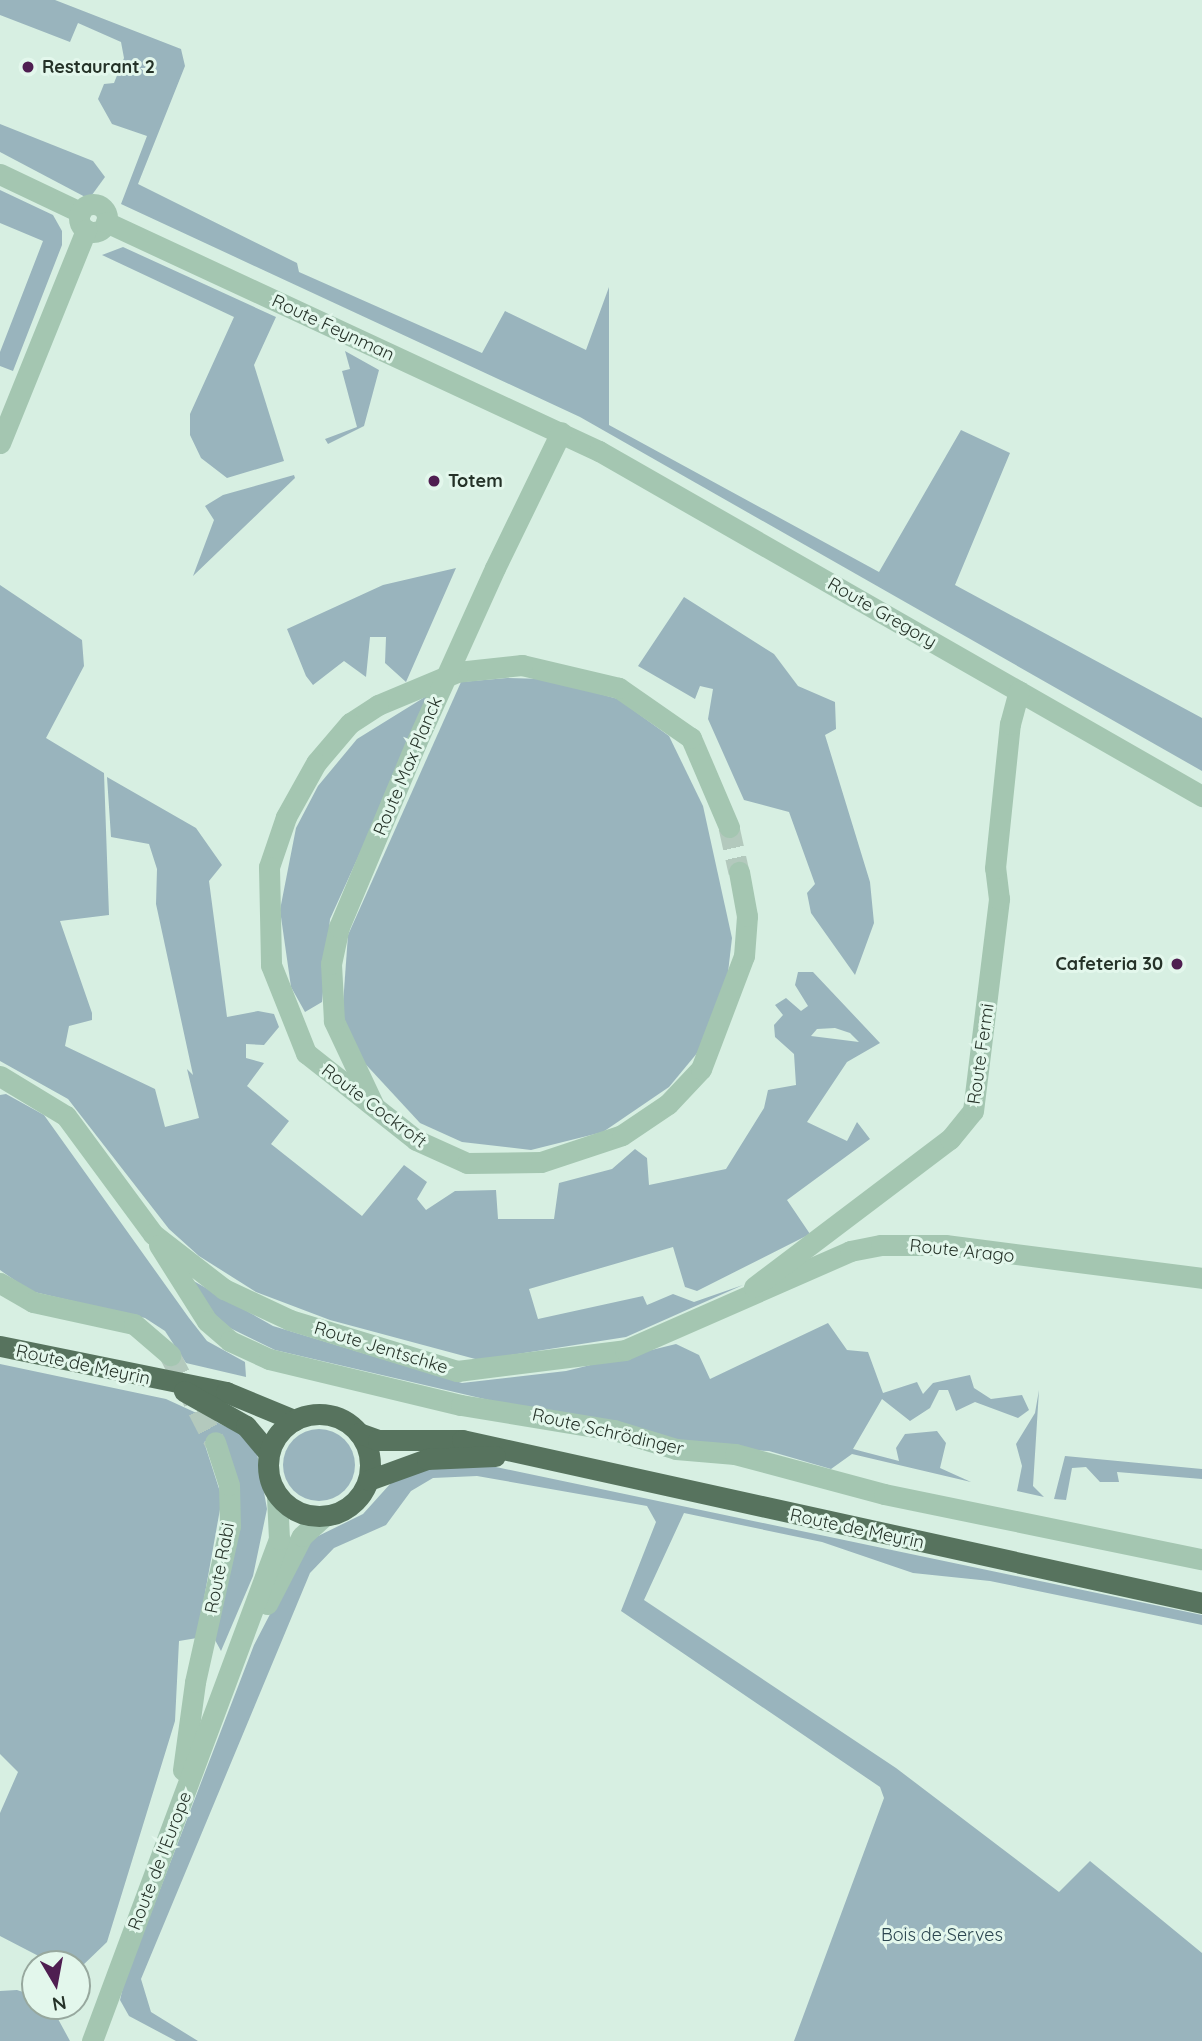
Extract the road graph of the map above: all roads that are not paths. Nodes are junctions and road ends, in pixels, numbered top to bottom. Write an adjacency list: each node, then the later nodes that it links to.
1 (0, 174): 2 (street)
2 (83, 221): 3 (street, Route Feynman); 4 (street)
3 (561, 432): 5 (street, Route Gregory); 10 (street, Route Max Planck, bridge)
4 (0, 443)
5 (1019, 691): 6 (street, Route Gregory); 14 (street, Route Fermi)
6 (1202, 796)
7 (729, 827): 10 (street, Route Cockroft)
8 (739, 872): 10 (street, Route Cockroft)
9 (0, 1076): 11 (street, Route Jentschke)
10 (375, 1108)
11 (153, 1234): 14 (street, Route Jentschke); 26 (street, Route Schrödinger)
12 (1202, 1278): 14 (street, Route Arago)
13 (0, 1283): 16 (street)
14 (733, 1304)
15 (0, 1346): 17 (main road, Route de Meyrin)
16 (170, 1356)
17 (167, 1383): 18 (main road, Route de Meyrin); 21 (main road, Route de Meyrin)
18 (294, 1420): 19 (main road); 21 (main road)
19 (359, 1433): 22 (main road, Route de Meyrin); 23 (main road)
20 (215, 1442): 28 (street, Route Rabi)
21 (269, 1453): 24 (main road)
22 (512, 1455): 23 (main road, Route de Meyrin); 27 (main road, Route de Meyrin)
23 (369, 1480): 25 (main road)
24 (278, 1496): 25 (main road); 29 (street, Route de l'Europe)
25 (324, 1517): 29 (street, Route de l'Europe)
26 (1202, 1559)
27 (1202, 1603)
28 (203, 1655): 29 (street); 30 (street, Route Rabi)
29 (227, 1680): 30 (street, Route de l'Europe)
30 (171, 1831): 31 (street, Route de l'Europe)
31 (92, 2041)

